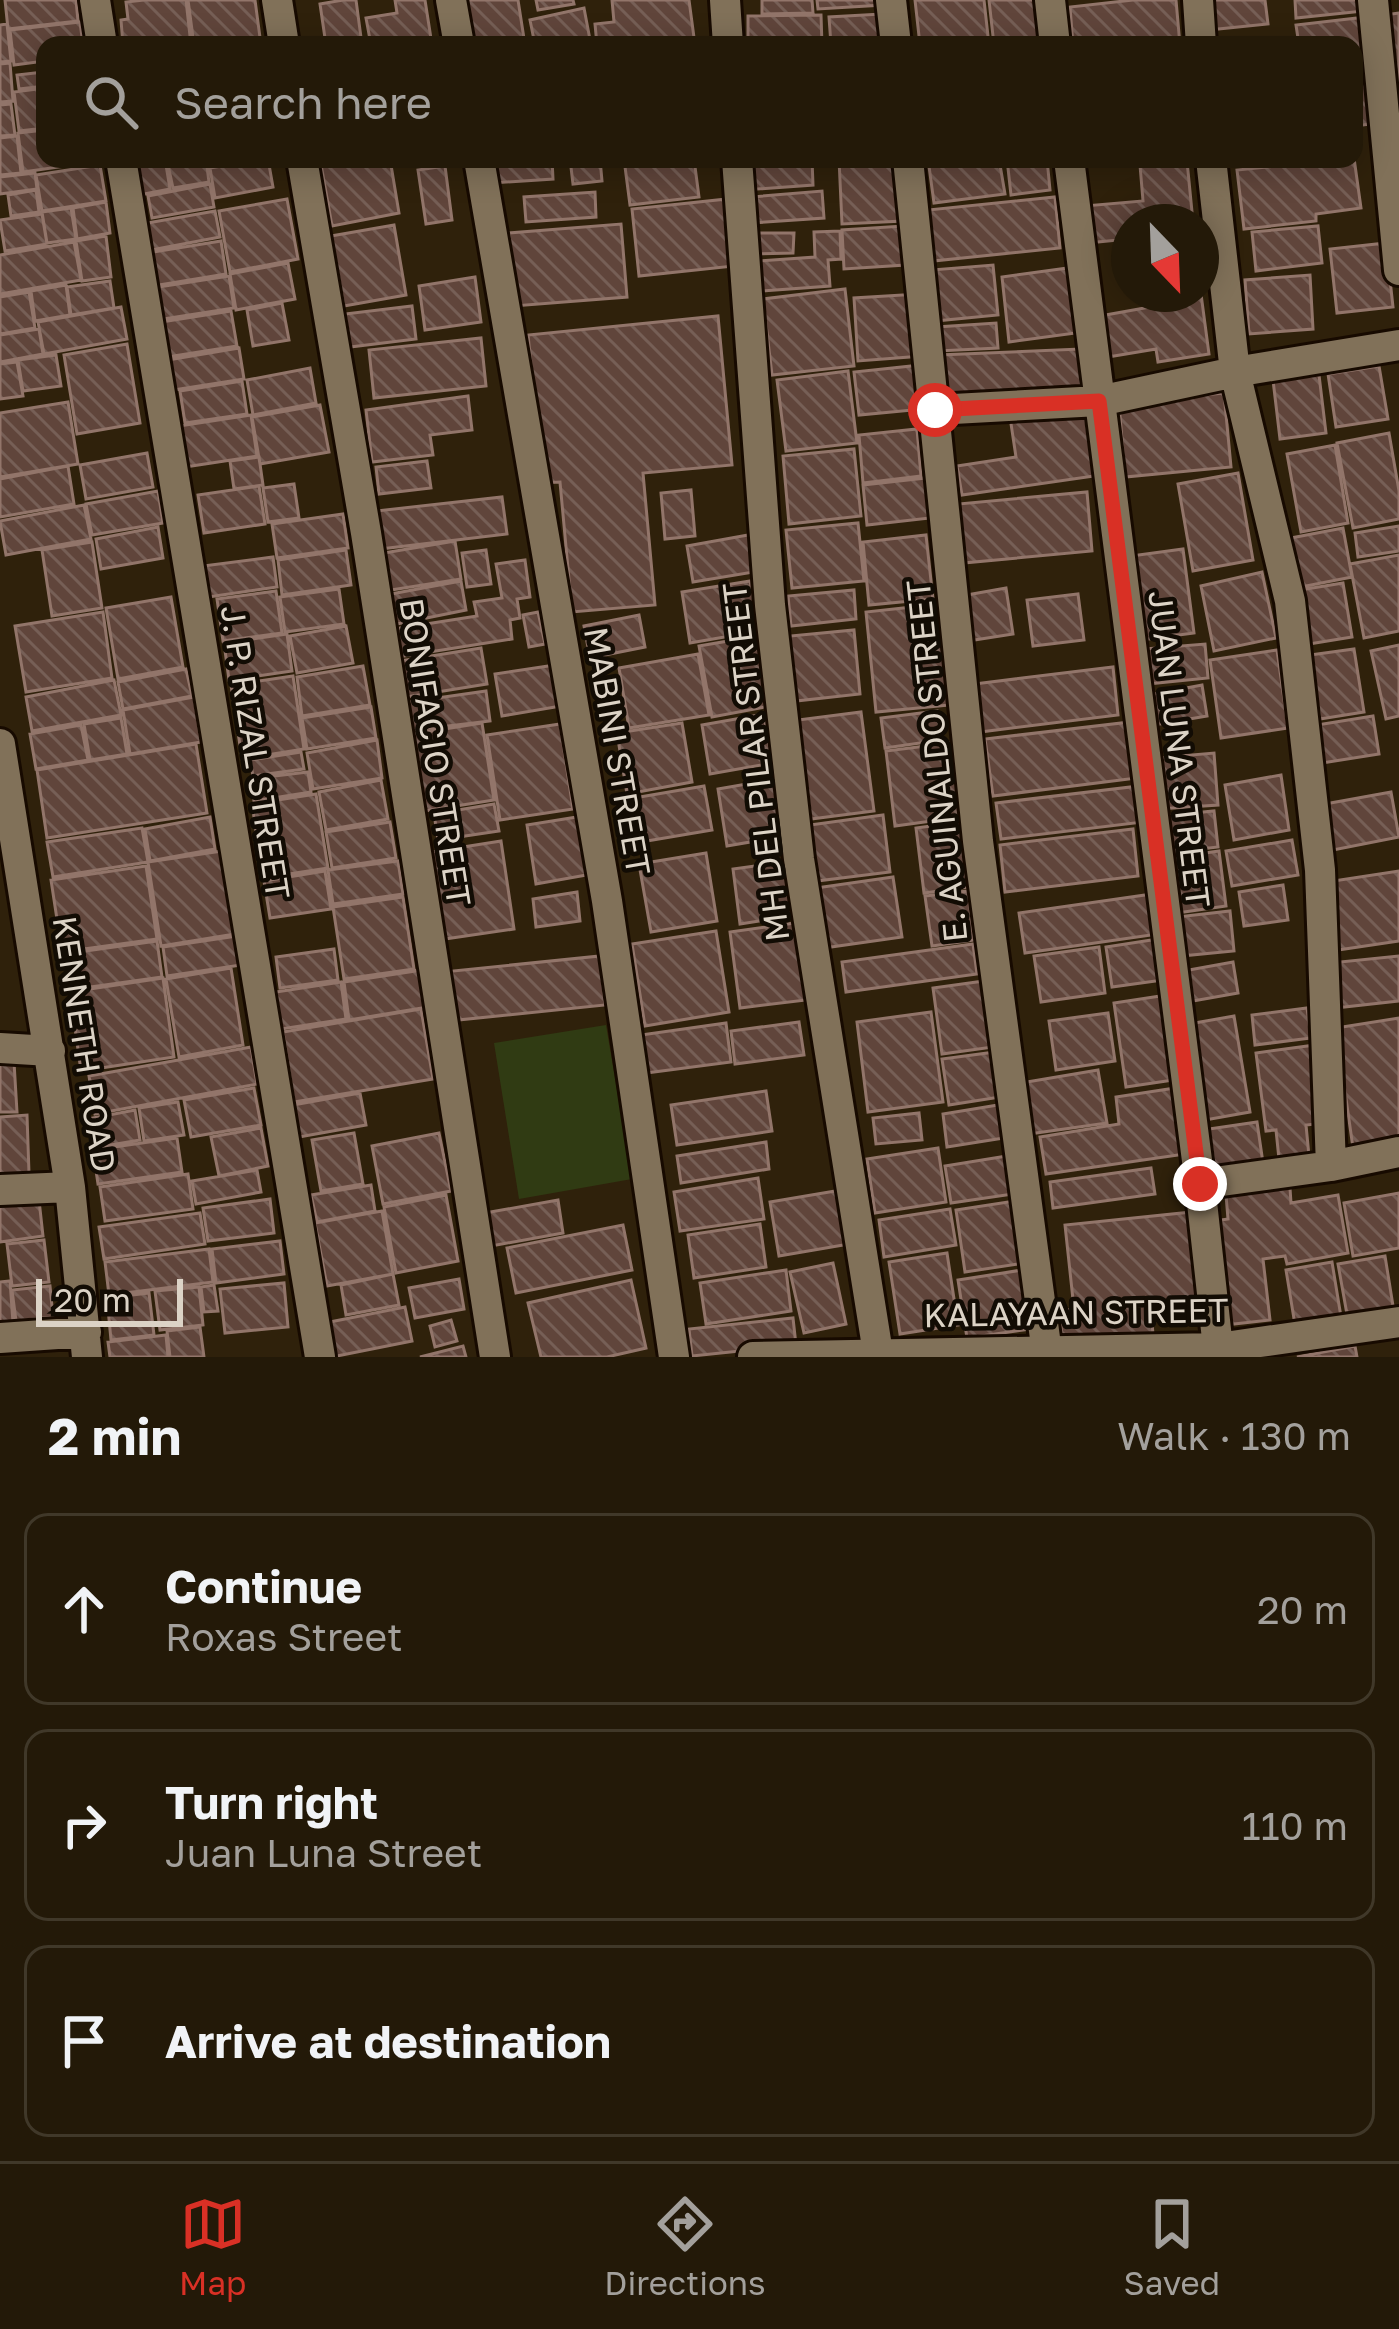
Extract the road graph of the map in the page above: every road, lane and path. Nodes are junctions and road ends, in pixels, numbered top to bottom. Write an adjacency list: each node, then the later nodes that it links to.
1 (94, 0): 9 (street)
2 (277, 0): 10 (street)
3 (451, 0): 11 (street)
4 (724, 0): 12 (street)
5 (891, 0): 13 (street)
6 (1050, 0): 14 (street)
7 (1198, 0): 15 (street)
8 (1373, 0): 23 (street)
9 (100, 36)
10 (283, 36)
11 (457, 36)
12 (727, 36)
13 (895, 36)
14 (1054, 36)
15 (1201, 36)
16 (122, 168): 43 (street, J. P. RIZAL STREET)
17 (304, 168): 44 (street, BONIFACIO STREET)
18 (481, 168): 45 (street, MABINI STREET)
19 (737, 168): 42 (street, MH DEL PILAR STREET)
20 (909, 168): 27 (street, E. AGUINALDO STREET)
21 (1070, 168): 26 (street, JUAN LUNA STREET)
22 (1212, 168): 25 (street)
23 (1399, 270)
24 (1399, 345): 25 (street)
25 (1235, 372): 26 (street); 33 (street)
26 (1099, 401): 27 (street); 34 (street, JUAN LUNA STREET)
27 (935, 410): 41 (street, E. AGUINALDO STREET)
28 (0, 744): 29 (street, KENNETH ROAD)
29 (12, 887): 31 (street, KENNETH ROAD)
30 (0, 1048): 31 (street)
31 (50, 1051): 35 (street, KENNETH ROAD)
32 (1399, 1153): 33 (street)
33 (1330, 1166): 34 (street)
34 (1200, 1184): 40 (street, JUAN LUNA STREET)
35 (70, 1187): 36 (street); 39 (street, KENNETH ROAD)
36 (0, 1190)
37 (1399, 1322): 40 (street, KALAYAAN STREET)
38 (0, 1338): 39 (street)
39 (86, 1344)
40 (1218, 1348): 41 (street, KALAYAAN STREET)
41 (1047, 1353): 42 (street, KALAYAAN STREET)
42 (860, 1354): 46 (street, KALAYAAN STREET)
43 (320, 1357)
44 (495, 1357)
45 (674, 1357)
46 (753, 1357)

